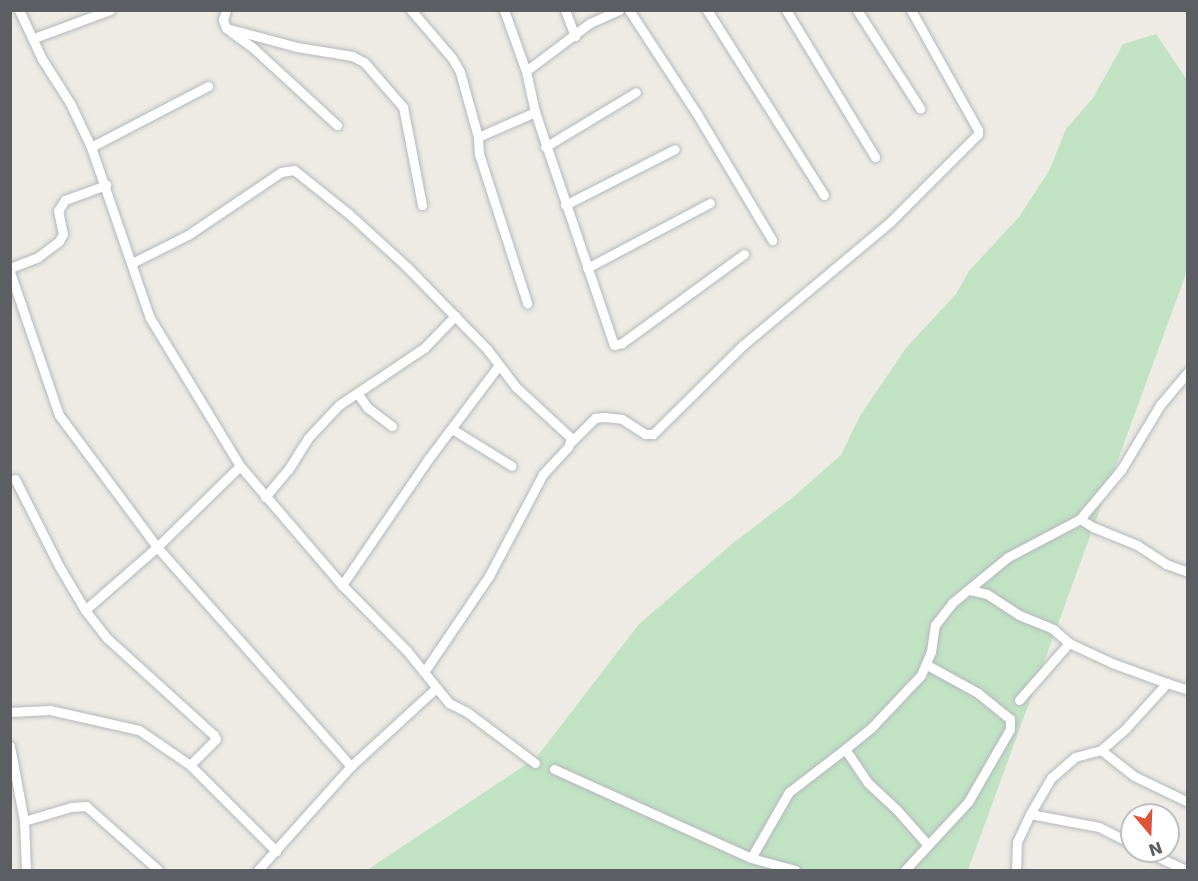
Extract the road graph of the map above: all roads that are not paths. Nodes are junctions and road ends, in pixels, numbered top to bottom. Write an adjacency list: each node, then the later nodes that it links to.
1 (19, 10): 15 (street)
2 (111, 10): 15 (street)
3 (226, 10): 13 (street)
4 (411, 10): 22 (street)
5 (504, 10): 16 (street)
6 (565, 10): 14 (street)
7 (619, 10): 14 (street)
8 (629, 10): 32 (street)
9 (707, 10): 28 (street)
10 (786, 10): 26 (street)
11 (856, 10): 19 (street)
12 (911, 10): 44 (street)
13 (226, 28): 21 (street); 30 (street)
14 (575, 36): 16 (street)
15 (34, 38): 23 (street)
16 (526, 71): 20 (street)
17 (208, 86): 23 (street)
18 (636, 92): 24 (street)
19 (920, 108)
20 (535, 112): 22 (street); 24 (street)
21 (337, 125)
22 (478, 137): 37 (street)
23 (91, 147): 27 (street)
24 (545, 147): 31 (street)
25 (675, 149): 31 (street)
26 (875, 157)
27 (106, 185): 34 (street); 36 (street)
28 (824, 195)
29 (710, 203): 35 (street)
30 (422, 205)
31 (565, 205): 35 (street)
32 (772, 240)
33 (744, 254): 35 (street)
34 (132, 263): 38 (street); 45 (street)
35 (587, 268)
36 (10, 270): 50 (street)
37 (527, 303)
38 (455, 316): 39 (street); 41 (street)
39 (499, 365): 43 (street); 44 (street)
40 (1188, 372): 49 (street)
41 (357, 393): 42 (street); 48 (street)
42 (393, 426)
43 (452, 429): 46 (street); 52 (street)
44 (572, 441): 57 (street)
45 (240, 466): 48 (street); 50 (street)
46 (512, 466)
47 (15, 478): 54 (street)
48 (265, 497): 52 (street)
49 (1080, 519): 51 (street); 53 (street)
50 (157, 547): 54 (street); 68 (street)
51 (1188, 572)
52 (342, 585): 57 (street)
53 (970, 590): 55 (street); 56 (street)
54 (85, 610): 67 (street)
55 (1069, 643): 58 (street); 61 (street)
56 (927, 665): 64 (street); 74 (street)
57 (424, 672): 59 (street)
58 (1167, 683): 60 (street); 65 (street)
59 (436, 688): 66 (street); 68 (street)
60 (1188, 690)
61 (1019, 700)
62 (10, 712): 67 (street)
63 (10, 746): 72 (street)
64 (845, 749): 74 (street); 76 (street)
65 (1101, 750): 70 (street); 71 (street)
66 (535, 762)
67 (190, 765): 75 (street)
68 (351, 766): 75 (street)
69 (554, 769): 76 (street)
70 (1188, 802)
71 (1030, 814): 73 (street); 83 (street)
72 (24, 821): 78 (street); 79 (street)
73 (1120, 838)
74 (928, 845): 82 (street)
75 (276, 851): 80 (street)
76 (751, 858): 81 (street)
77 (1171, 863): 84 (street)
78 (26, 870)
79 (159, 870)
80 (258, 870)
81 (795, 870)
82 (905, 870)
83 (1016, 870)
84 (1186, 870)

